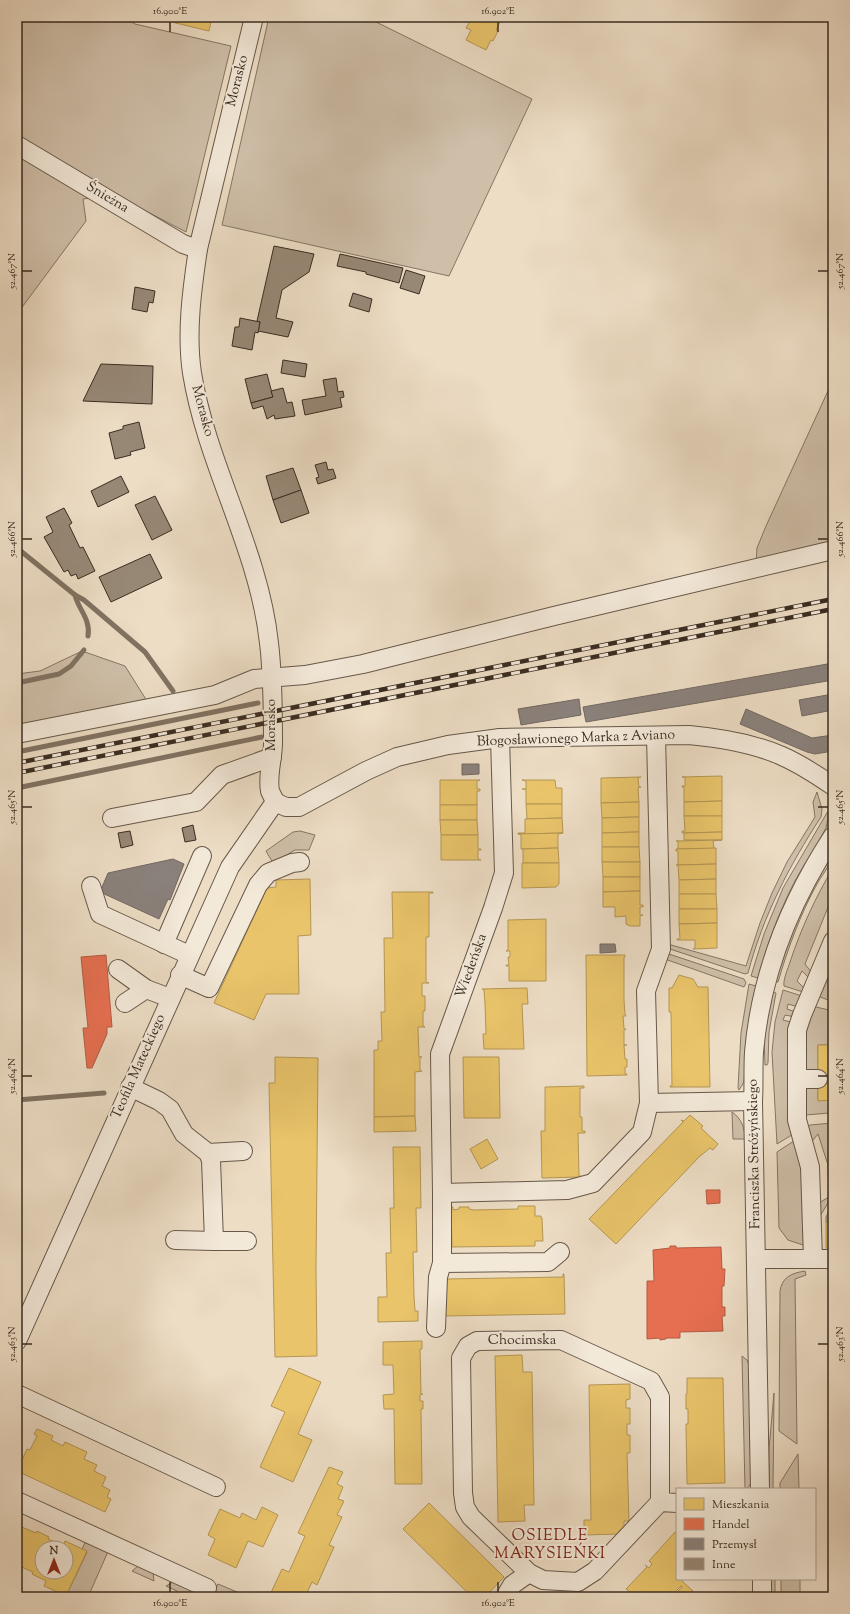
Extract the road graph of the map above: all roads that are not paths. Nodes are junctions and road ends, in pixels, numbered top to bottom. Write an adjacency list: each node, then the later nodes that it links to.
1 (254, 17): 3 (street, Morasko)
2 (17, 145): 3 (street, Śnieżna)
3 (198, 249): 5 (street, Morasko)
4 (833, 550): 5 (street)
5 (271, 677): 6 (street); 9 (street, Morasko)
6 (17, 734)
7 (656, 736): 8 (street, Błogosławionego Marka z Aviano); 10 (street, Błogosławionego Marka z Aviano); 30 (street)
8 (500, 738): 11 (street, Błogosławionego Marka z Aviano); 33 (street, Wiedeńska)
9 (272, 757): 11 (street, Morasko); 12 (street)
10 (833, 786)
11 (275, 802): 19 (street, Teofila Mateckiego)
12 (112, 818)
13 (833, 836): 29 (street, Franciszka Stróżyńskiego)
14 (202, 856): 18 (street)
15 (300, 862): 22 (street)
16 (91, 886): 18 (street)
17 (833, 941): 20 (street)
18 (164, 944): 19 (street)
19 (189, 955): 22 (street, Teofila Mateckiego)
20 (828, 966): 26 (street)
21 (118, 969): 23 (street)
22 (180, 975): 24 (street, Teofila Mateckiego)
23 (146, 989): 24 (street); 25 (street)
24 (170, 998): 28 (street, Teofila Mateckiego)
25 (124, 1003)
26 (797, 1078): 27 (street); 39 (street)
27 (818, 1078)
28 (130, 1087): 32 (street); 43 (street, Teofila Mateckiego)
29 (753, 1101): 30 (street); 38 (street, Franciszka Stróżyńskiego)
30 (649, 1103): 33 (street)
31 (243, 1151): 32 (street)
32 (208, 1153): 35 (street)
33 (442, 1193): 41 (street, Wiedeńska)
34 (175, 1240): 35 (street)
35 (214, 1241): 36 (street)
36 (247, 1241)
37 (560, 1252): 41 (street)
38 (756, 1259): 39 (street); 46 (street, Franciszka Stróżyńskiego)
39 (814, 1260): 40 (street)
40 (833, 1260)
41 (442, 1263): 42 (street, Wiedeńska)
42 (436, 1328)
43 (17, 1340)
44 (17, 1394): 45 (street)
45 (216, 1487)
46 (760, 1488)
47 (17, 1501): 51 (street)
48 (668, 1502): 49 (street, Chocimska); 49 (street, Chocimska)
49 (529, 1573): 52 (street)
50 (762, 1580): 53 (street)
51 (203, 1597)
52 (505, 1597)
53 (762, 1597)

